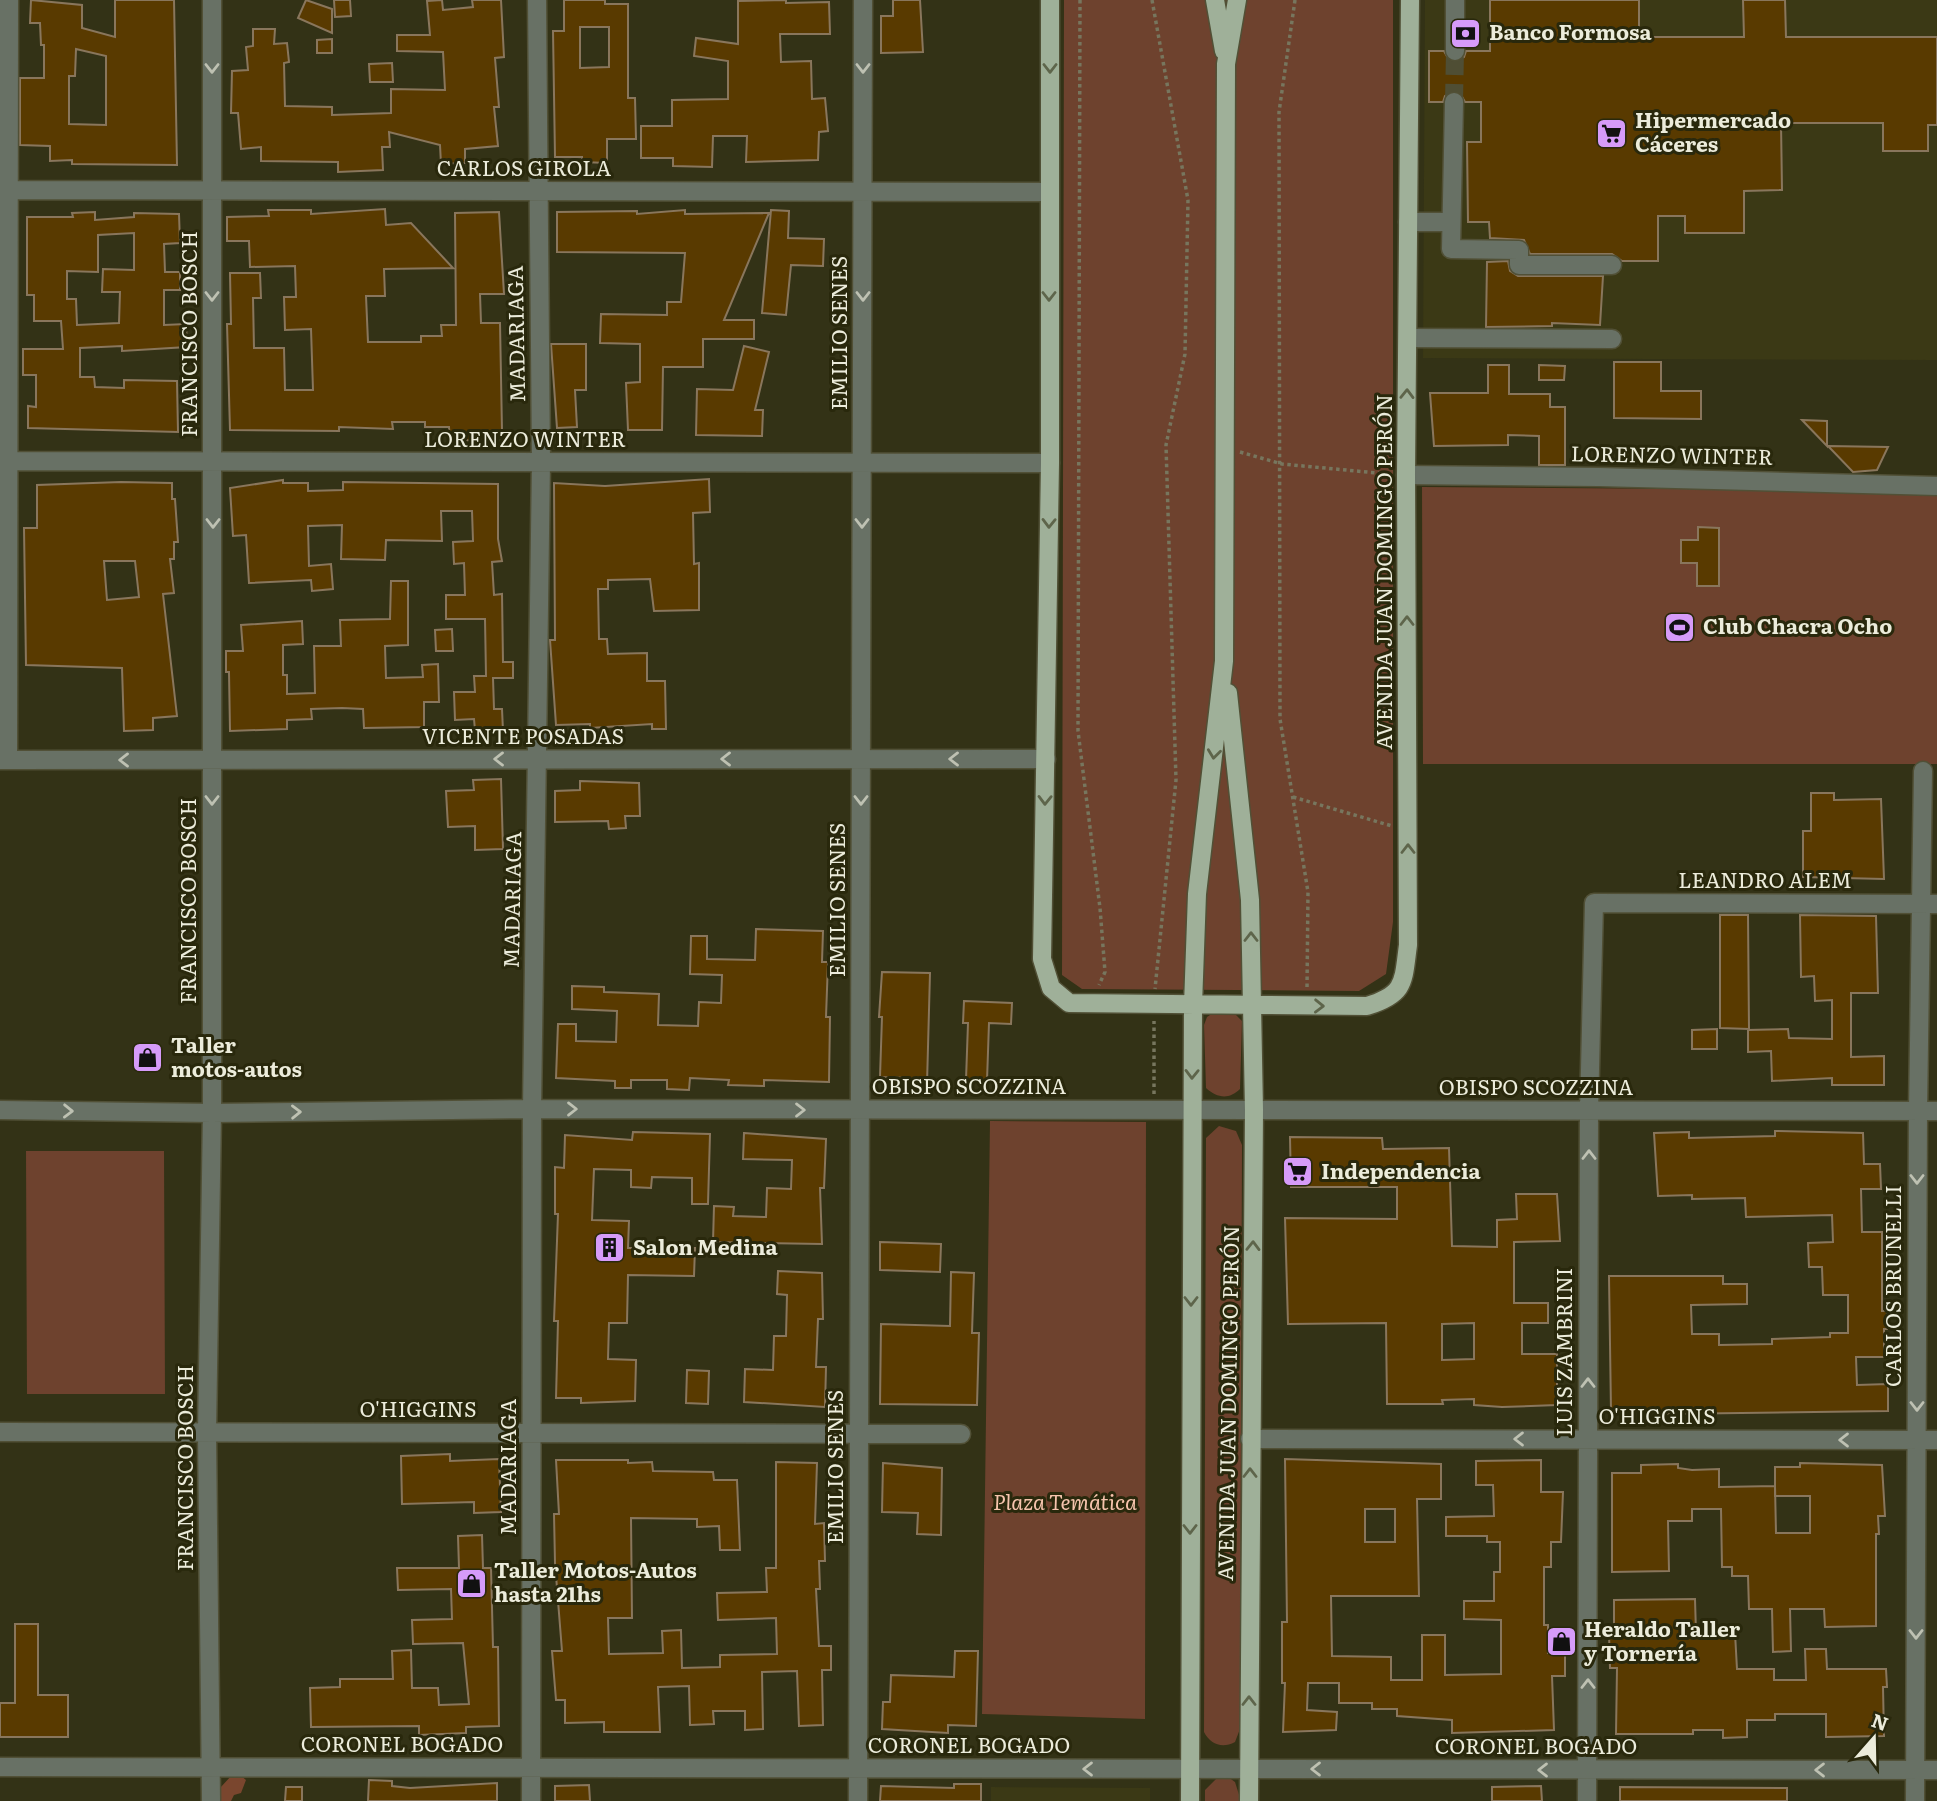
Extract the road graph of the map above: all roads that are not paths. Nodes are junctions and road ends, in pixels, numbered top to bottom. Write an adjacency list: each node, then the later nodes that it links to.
1 (9, 0): 11 (street)
2 (212, 0): 15 (street, FRANCISCO BOSCH, one-way to 15)
3 (537, 0): 16 (street, MADARIAGA)
4 (863, 0): 17 (street, EMILIO SENES, one-way to 17)
5 (1050, 0): 18 (main road, one-way to 18)
6 (1215, 0): 12 (main road, AVENIDA JUAN DOMINGO PERÓN)
7 (1237, 0): 12 (main road, AVENIDA JUAN DOMINGO PERÓN)
8 (1410, 0): 19 (main road, AVENIDA JUAN DOMINGO PERÓN)
9 (1455, 0): 10 (street)
10 (1455, 51)
11 (5, 52): 14 (street)
12 (1226, 64): 31 (main road, AVENIDA JUAN DOMINGO PERÓN)
13 (1454, 102): 20 (street)
14 (4, 190): 15 (street, CARLOS GIROLA); 24 (street)
15 (212, 191): 16 (street, CARLOS GIROLA); 25 (street, FRANCISCO BOSCH, one-way to 25)
16 (538, 191): 17 (street, CARLOS GIROLA); 26 (street, MADARIAGA)
17 (863, 192): 18 (street, CARLOS GIROLA); 27 (street, EMILIO SENES, one-way to 27)
18 (1049, 192): 28 (main road, one-way to 28)
19 (1408, 222): 20 (street); 22 (main road, AVENIDA JUAN DOMINGO PERÓN)
20 (1451, 222): 21 (street)
21 (1612, 265)
22 (1408, 338): 23 (street); 29 (main road, AVENIDA JUAN DOMINGO PERÓN, one-way to 22)
23 (1612, 338)
24 (4, 461): 25 (street, LORENZO WINTER); 35 (street)
25 (213, 462): 26 (street, LORENZO WINTER); 36 (street, FRANCISCO BOSCH, one-way to 36)
26 (541, 463): 27 (street, LORENZO WINTER); 32 (street, MADARIAGA)
27 (862, 463): 28 (street, LORENZO WINTER); 33 (street, EMILIO SENES, one-way to 33)
28 (1050, 463): 34 (main road, one-way to 34)
29 (1406, 475): 30 (street, LORENZO WINTER); 41 (main road, AVENIDA JUAN DOMINGO PERÓN, one-way to 29)
30 (1937, 486)
31 (1224, 661): 40 (main road, AVENIDA JUAN DOMINGO PERÓN, one-way to 40); 41 (main road, AVENIDA JUAN DOMINGO PERÓN, one-way to 31)
32 (538, 759): 33 (street, VICENTE POSADAS, one-way to 32); 36 (street, VICENTE POSADAS, one-way to 36); 42 (street, MADARIAGA)
33 (861, 759): 34 (street, VICENTE POSADAS, one-way to 33); 44 (street, EMILIO SENES, one-way to 44)
34 (1046, 759): 40 (main road, one-way to 40)
35 (4, 760): 36 (street, VICENTE POSADAS, one-way to 35)
36 (212, 760): 50 (street, FRANCISCO BOSCH, one-way to 50)
37 (1923, 771): 39 (street, CARLOS BRUNELLI)
38 (1594, 903): 39 (street, LEANDRO ALEM); 47 (street, LUIS ZAMBRINI)
39 (1929, 904): 48 (street, CARLOS BRUNELLI)
40 (1193, 1005): 41 (main road); 45 (main road, AVENIDA JUAN DOMINGO PERÓN, one-way to 45)
41 (1251, 1005): 46 (main road, AVENIDA JUAN DOMINGO PERÓN)
42 (532, 1109): 44 (street, OBISPO SCOZZINA, one-way to 44); 50 (street, OBISPO SCOZZINA, one-way to 42); 53 (street, MADARIAGA)
43 (0, 1110): 50 (street, OBISPO SCOZZINA, one-way to 50)
44 (860, 1110): 45 (street, OBISPO SCOZZINA); 54 (street, EMILIO SENES)
45 (1191, 1110): 46 (street, OBISPO SCOZZINA); 64 (main road, AVENIDA JUAN DOMINGO PERÓN, one-way to 64)
46 (1254, 1110): 47 (street, OBISPO SCOZZINA); 56 (main road, AVENIDA JUAN DOMINGO PERÓN, one-way to 46)
47 (1589, 1111): 48 (street, OBISPO SCOZZINA); 57 (street, LUIS ZAMBRINI, one-way to 47)
48 (1918, 1111): 49 (street, OBISPO SCOZZINA); 58 (street, CARLOS BRUNELLI, one-way to 58)
49 (1937, 1111)
50 (212, 1113): 52 (street, FRANCISCO BOSCH)
51 (0, 1432): 52 (street, O'HIGGINS)
52 (207, 1433): 53 (street, O'HIGGINS); 61 (street, FRANCISCO BOSCH)
53 (532, 1433): 54 (street, O'HIGGINS); 62 (street, MADARIAGA)
54 (859, 1433): 55 (street, O'HIGGINS); 63 (street, EMILIO SENES)
55 (961, 1434)
56 (1250, 1439): 57 (street, O'HIGGINS, one-way to 56); 65 (main road, AVENIDA JUAN DOMINGO PERÓN, one-way to 56)
57 (1588, 1440): 58 (street, O'HIGGINS, one-way to 57); 66 (street, LUIS ZAMBRINI, one-way to 57)
58 (1916, 1440): 59 (street, O'HIGGINS); 67 (street, CARLOS BRUNELLI, one-way to 67)
59 (1937, 1440)
60 (0, 1767): 61 (street, CORONEL BOGADO)
61 (211, 1767): 62 (street, CORONEL BOGADO); 69 (street, FRANCISCO BOSCH)
62 (531, 1768): 63 (street, CORONEL BOGADO); 70 (street, MADARIAGA)
63 (858, 1769): 64 (street, CORONEL BOGADO, one-way to 63); 71 (street, EMILIO SENES)
64 (1190, 1769): 65 (street, CORONEL BOGADO); 72 (main road, AVENIDA JUAN DOMINGO PERÓN)
65 (1249, 1769): 66 (street, CORONEL BOGADO, one-way to 65); 73 (main road, AVENIDA JUAN DOMINGO PERÓN)
66 (1587, 1770): 67 (street, CORONEL BOGADO, one-way to 66); 74 (street, LUIS ZAMBRINI)
67 (1915, 1770): 68 (street, CORONEL BOGADO); 75 (street, CARLOS BRUNELLI)
68 (1937, 1770)
69 (211, 1801)
70 (531, 1801)
71 (858, 1801)
72 (1190, 1801)
73 (1249, 1801)
74 (1587, 1801)
75 (1915, 1801)

